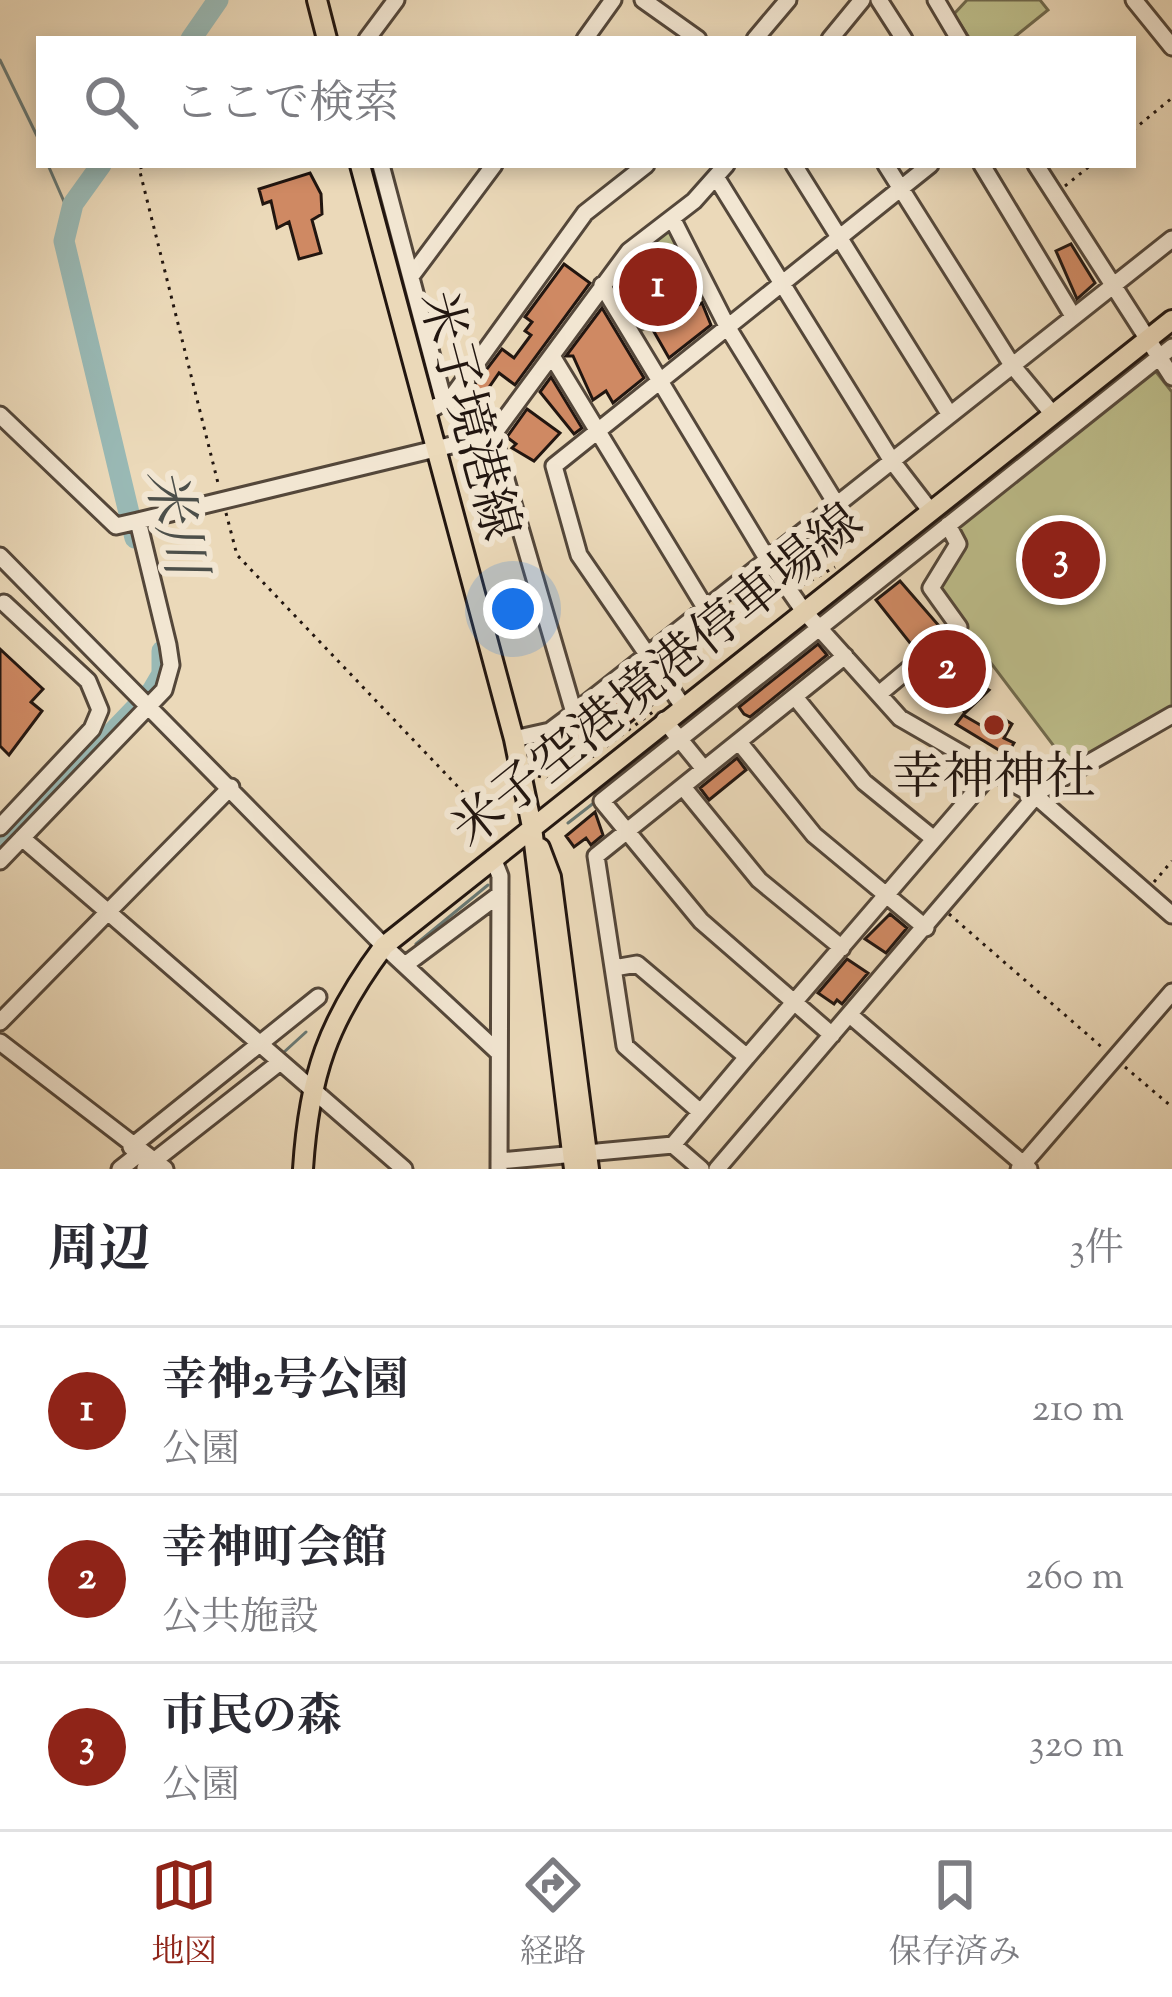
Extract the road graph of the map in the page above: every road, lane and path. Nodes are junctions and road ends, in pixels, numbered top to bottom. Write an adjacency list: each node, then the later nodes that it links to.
1 (317, 0): 10 (main road)
2 (396, 0): 11 (street)
3 (613, 0): 12 (street)
4 (643, 0): 13 (street)
5 (788, 0): 14 (street)
6 (862, 0): 15 (street)
7 (879, 0): 16 (street)
8 (936, 0): 17 (street)
9 (1134, 0): 18 (street)
10 (326, 36)
11 (370, 36)
12 (587, 36)
13 (694, 36)
14 (758, 36)
15 (832, 36)
16 (902, 36)
17 (957, 36)
18 (1172, 46)
19 (1172, 98): 20 (path)
20 (1136, 128)
21 (140, 168): 59 (path)
22 (361, 168): 51 (main road, 米子境港線)
23 (382, 168): 38 (street)
24 (492, 168): 38 (street)
25 (642, 168): 51 (street)
26 (796, 168): 36 (street)
27 (888, 168): 33 (street)
28 (926, 168): 33 (street)
29 (984, 168): 42 (street)
30 (1038, 168): 34 (street)
31 (1087, 168): 34 (path)
32 (721, 171): 35 (street); 39 (street)
33 (900, 189): 36 (street); 48 (street)
34 (1055, 195): 41 (street)
35 (672, 218): 40 (street); 44 (street)
36 (841, 239): 39 (street); 54 (street)
37 (1172, 239): 41 (street)
38 (412, 275): 51 (street)
39 (784, 283): 44 (street); 58 (street)
40 (602, 286): 47 (street); 50 (street)
41 (1111, 286): 42 (street); 45 (street)
42 (1073, 316): 48 (street)
43 (1172, 320): 45 (main road, 米子空港境港停車場線)
44 (728, 328): 50 (street); 60 (street)
45 (1148, 339): 46 (street); 52 (main road, 米子空港境港停車場線)
46 (1166, 352): 49 (street); 63 (street)
47 (552, 356): 55 (street); 56 (street)
48 (1012, 365): 52 (street); 54 (street)
49 (1172, 377)
50 (660, 382): 55 (street); 65 (street)
51 (436, 407): 57 (main road, 米子境港線)
52 (1051, 412): 61 (main road, 米子空港境港停車場線)
53 (0, 415): 62 (street)
54 (950, 415): 58 (street)
55 (598, 433): 69 (street); 73 (street)
56 (494, 434): 57 (street); 78 (street)
57 (436, 449): 59 (street); 81 (main road, 米子境港線)
58 (892, 461): 60 (street); 61 (street)
59 (222, 500): 62 (street); 89 (path)
60 (837, 505): 65 (street)
61 (929, 509): 70 (main road, 米子空港境港停車場線)
62 (138, 521): 76 (street)
63 (948, 525): 71 (street); 74 (street)
64 (0, 556): 76 (street)
65 (768, 560): 69 (street); 70 (street)
66 (835, 568): 67 (path)
67 (794, 583)
68 (1, 604): 91 (street)
69 (706, 609): 73 (street)
70 (803, 610): 71 (street); 77 (main road, 米子空港境港停車場線)
71 (820, 628): 72 (street); 80 (street)
72 (844, 656): 74 (street); 75 (street)
73 (644, 657): 77 (street); 78 (street)
74 (879, 694): 85 (street)
75 (795, 697): 82 (street); 94 (street)
76 (152, 705): 86 (street); 93 (street)
77 (670, 709): 80 (street); 84 (path); 90 (main road, 米子空港境港停車場線)
78 (574, 713): 81 (street)
79 (1172, 715): 88 (street)
80 (680, 739): 83 (street); 92 (street)
81 (514, 740): 90 (main road, 米子境港線)
82 (739, 742): 83 (street); 100 (street)
83 (704, 769): 87 (street)
84 (534, 770)
85 (992, 772): 88 (street); 94 (street)
86 (231, 787): 102 (street); 105 (street)
87 (683, 787): 92 (street); 106 (street)
88 (1037, 797): 98 (street); 101 (street)
89 (483, 813)
90 (532, 826): 95 (main road, 米子空港境港停車場線); 126 (main road, 米子境港線)
91 (0, 827)
92 (627, 831): 108 (street); 111 (street)
93 (22, 838): 96 (street); 102 (street)
94 (934, 839): 100 (street)
95 (493, 858): 99 (street); 105 (main road, 米子空港境港停車場線)
96 (0, 861)
97 (1172, 861): 98 (path)
98 (1145, 892): 103 (street)
99 (500, 894): 107 (street); 117 (street)
100 (888, 896): 104 (street); 106 (street)
101 (943, 908): 104 (street); 119 (path)
102 (107, 912): 113 (street); 116 (street)
103 (1172, 915)
104 (926, 928): 112 (street)
105 (384, 946): 107 (street); 121 (main road, 米子空港境港停車場線)
106 (842, 947): 111 (street)
107 (405, 965): 117 (street)
108 (614, 968): 118 (street); 123 (street)
109 (1172, 992): 119 (street)
110 (318, 997): 116 (street)
111 (793, 1003): 114 (street); 118 (street)
112 (850, 1015): 114 (street); 128 (street)
113 (0, 1022)
114 (832, 1035): 133 (street)
115 (0, 1042): 125 (street)
116 (260, 1044): 120 (street); 125 (street)
117 (499, 1054): 127 (street)
118 (747, 1057): 123 (street)
119 (1115, 1059): 122 (path); 128 (street)
120 (280, 1062): 121 (street); 125 (street)
121 (312, 1090): 130 (main road, 米子空港境港停車場線); 131 (street)
122 (1172, 1107)
123 (698, 1110): 124 (street)
124 (673, 1145): 126 (street); 132 (street)
125 (148, 1162): 129 (street)
126 (581, 1162): 127 (street)
127 (499, 1165)
128 (1023, 1167)
129 (120, 1169)
130 (303, 1169)
131 (404, 1169)
132 (701, 1169)
133 (717, 1169)

